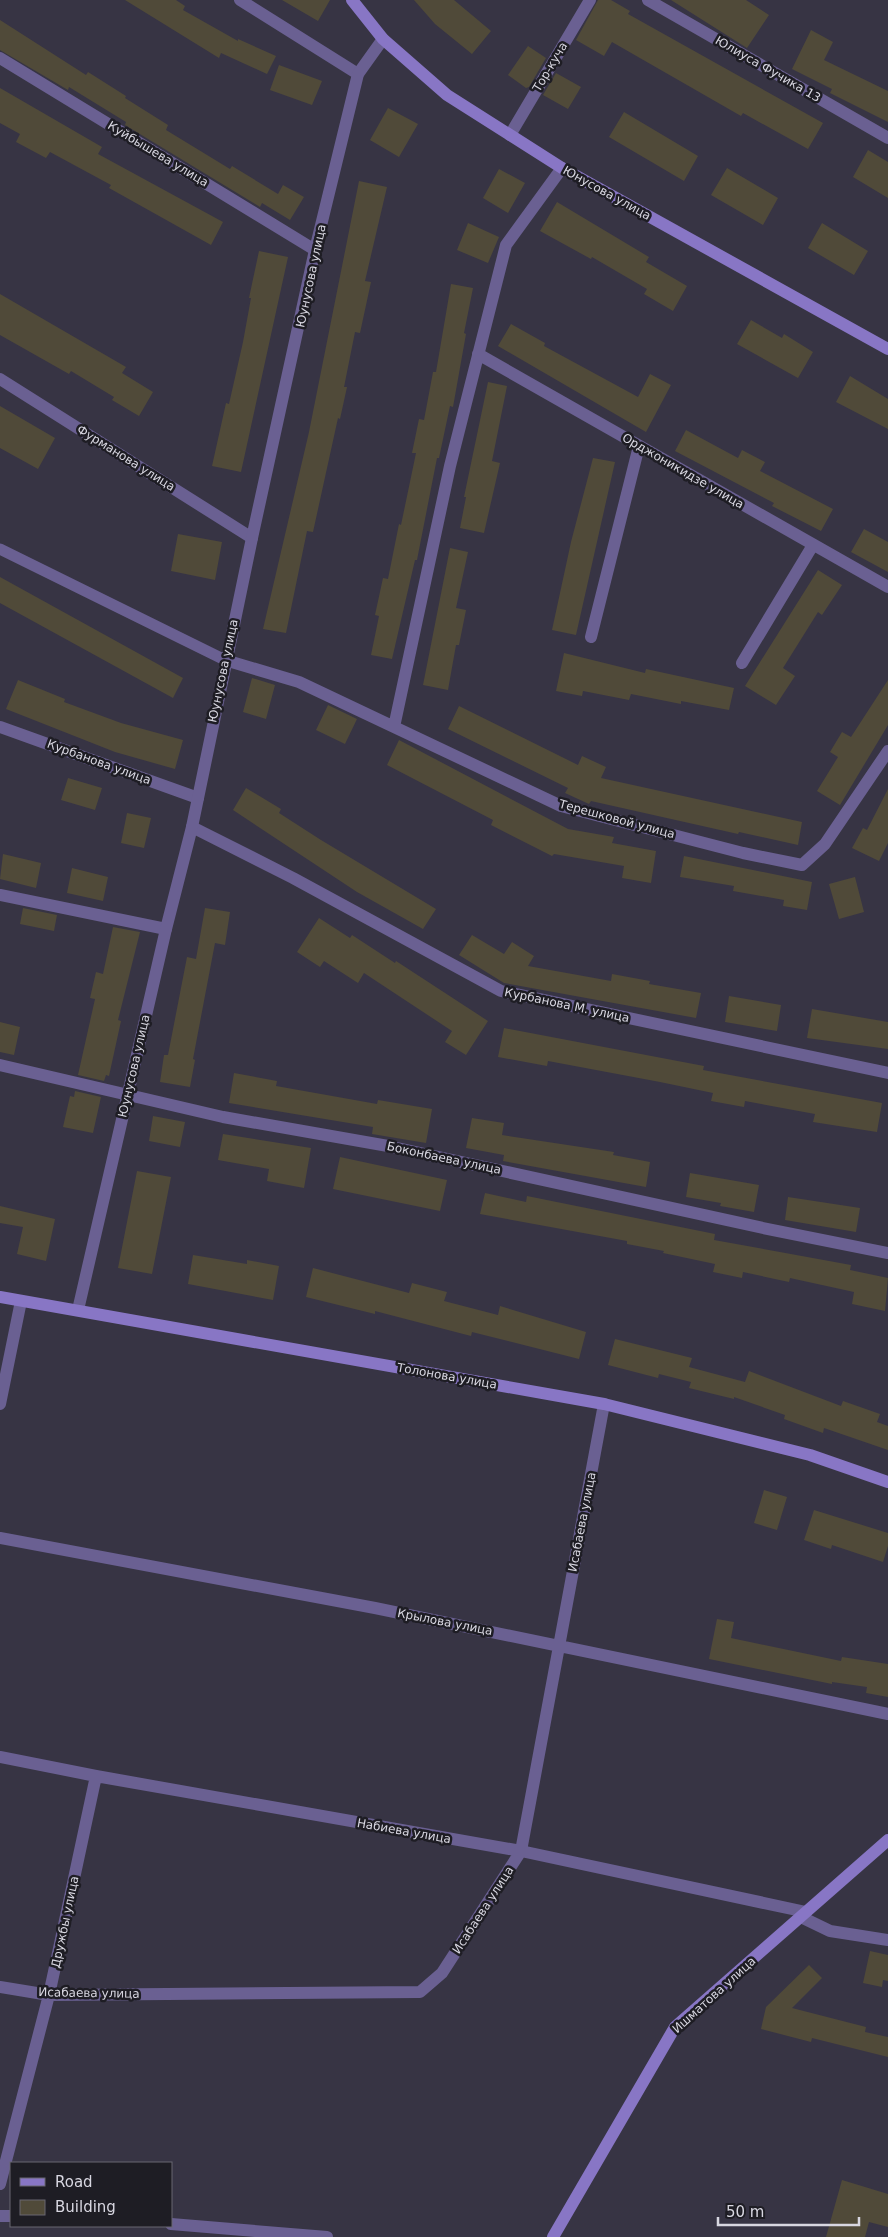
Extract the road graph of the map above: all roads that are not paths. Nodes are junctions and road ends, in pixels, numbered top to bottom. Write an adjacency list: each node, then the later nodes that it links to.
1 (240, 0): 7 (street)
2 (352, 0): 5 (main road, Юнусова улица)
3 (590, 0): 8 (street, Тор-куча)
4 (648, 0): 9 (street, Юлиуса Фучика 13)
5 (383, 39): 7 (street, Юунусова улица); 8 (main road, Юнусова улица)
6 (0, 58): 11 (street, Куйбышева улица)
7 (358, 74): 11 (street, Юунусова улица)
8 (510, 135): 10 (main road, Юнусова улица)
9 (888, 138)
10 (562, 168): 12 (main road, Юнусова улица); 13 (street)
11 (316, 250): 16 (street, Юунусова улица)
12 (888, 349)
13 (478, 354): 15 (street, Орджоникидзе улица); 24 (street)
14 (0, 379): 16 (street, Фурманова улица)
15 (639, 446): 17 (street, Орджоникидзе улица); 20 (street)
16 (252, 538): 21 (street, Юунусова улица)
17 (813, 544): 19 (street, Орджоникидзе улица); 22 (street)
18 (0, 548): 21 (lane)
19 (888, 587)
20 (591, 637)
21 (225, 660): 24 (street, Терешковой улица); 26 (street, Юунусова улица)
22 (742, 663)
23 (0, 727): 26 (street, Курбанова улица)
24 (394, 727): 25 (street, Терешковой улица)
25 (888, 751)
26 (198, 798): 27 (street, Юунусова улица)
27 (192, 827): 29 (street, Юунусова улица); 31 (street, Курбанова М. улица)
28 (0, 895): 29 (street)
29 (166, 929): 32 (street, Юунусова улица)
30 (0, 1064): 32 (street, Боконбаева улица)
31 (888, 1073)
32 (128, 1094): 33 (street, Боконбаева улица); 36 (street, Юунусова улица)
33 (888, 1253)
34 (0, 1297): 35 (main road, Толонова улица)
35 (21, 1301): 36 (main road, Толонова улица); 37 (street)
36 (78, 1310): 38 (main road, Толонова улица)
37 (0, 1404)
38 (604, 1404): 39 (main road, Толонова улица); 41 (street, Исабаева улица)
39 (888, 1482)
40 (0, 1538): 41 (street, Крылова улица)
41 (558, 1645): 42 (street, Крылова улица); 46 (street, Исабаева улица)
42 (888, 1714)
43 (0, 1757): 44 (street, Набиева улица)
44 (96, 1776): 46 (street, Набиева улица); 50 (street, Дружбы улица)
45 (888, 1840): 47 (main road, Ишматова улица)
46 (521, 1852): 47 (street, Набиева улица); 50 (street, Исабаева улица)
47 (803, 1915): 48 (street, Набиева улица); 54 (main road, Ишматова улица)
48 (888, 1940)
49 (0, 1987): 50 (street, Исабаева улица)
50 (49, 1995): 51 (street, Дружбы улица)
51 (0, 2184)
52 (172, 2224): 53 (street)
53 (327, 2237)
54 (554, 2237)

